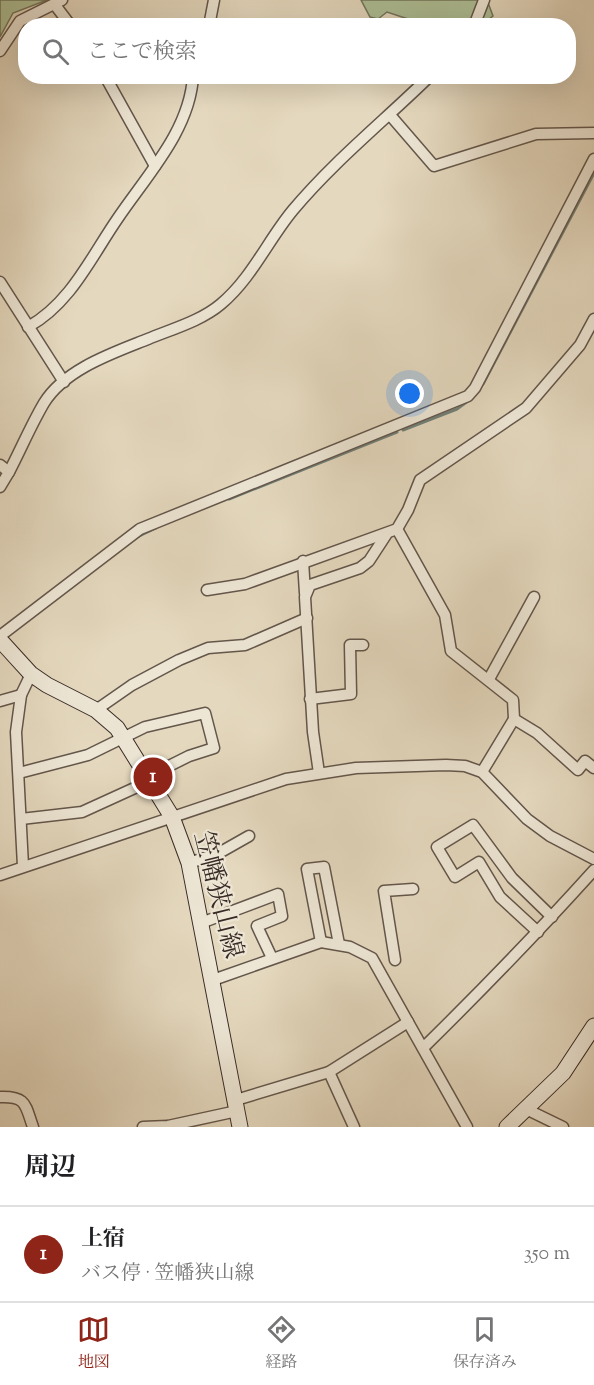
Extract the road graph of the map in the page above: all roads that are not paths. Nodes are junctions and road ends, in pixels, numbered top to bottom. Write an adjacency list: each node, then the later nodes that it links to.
1 (214, 0): 6 (street)
2 (484, 0): 7 (street)
3 (59, 2): 4 (street); 5 (street)
4 (26, 18)
5 (66, 18)
6 (211, 18)
7 (477, 18)
8 (18, 24): 9 (street)
9 (0, 51)
10 (109, 84): 16 (street)
11 (193, 84): 16 (street)
12 (422, 84): 13 (street)
13 (390, 115): 14 (street); 20 (street)
14 (594, 133)
15 (594, 159): 30 (street)
16 (155, 166): 19 (street)
17 (0, 282): 19 (street)
18 (594, 319): 23 (street)
19 (28, 327): 20 (street)
20 (64, 382): 21 (street)
21 (5, 468): 22 (street)
22 (0, 487)
23 (397, 529): 24 (street); 34 (street)
24 (386, 535): 25 (street); 27 (street)
25 (303, 561): 26 (street); 27 (street)
26 (207, 590)
27 (305, 597): 29 (street)
28 (534, 597): 34 (street)
29 (306, 618): 36 (street); 38 (street)
30 (0, 636)
31 (0, 640): 33 (main road, 笠幡狭山線)
32 (363, 645): 36 (street)
33 (31, 674): 35 (street); 38 (main road, 笠幡狭山線)
34 (489, 680): 39 (street)
35 (21, 695): 37 (street); 43 (street)
36 (310, 699): 44 (street)
37 (0, 701)
38 (96, 710): 40 (main road, 笠幡狭山線)
39 (514, 719): 41 (street); 42 (street)
40 (124, 737): 43 (street); 45 (main road, 笠幡狭山線); 45 (street)
41 (594, 768)
42 (482, 772): 44 (street); 49 (street)
43 (19, 773): 47 (street)
44 (319, 773): 46 (street)
45 (148, 779): 46 (main road, 笠幡狭山線); 47 (street)
46 (172, 817): 50 (main road, 笠幡狭山線); 51 (street)
47 (21, 819): 51 (street)
48 (249, 836): 50 (street)
49 (594, 859)
50 (189, 863): 56 (main road, 笠幡狭山線)
51 (23, 866): 53 (street)
52 (594, 870): 55 (street)
53 (0, 875)
54 (413, 889): 61 (street)
55 (552, 916): 57 (street); 57 (street)
56 (201, 923): 60 (street); 62 (main road, 笠幡狭山線)
57 (538, 932): 65 (street)
58 (321, 942): 59 (street); 59 (street); 60 (street)
59 (339, 944): 63 (street)
60 (272, 958): 62 (street)
61 (395, 960)
62 (213, 980): 68 (main road, 笠幡狭山線)
63 (408, 1022): 65 (street); 66 (street)
64 (594, 1026): 69 (main road)
65 (423, 1048): 74 (street)
66 (329, 1072): 68 (street); 70 (street)
67 (0, 1097): 71 (street)
68 (237, 1106): 72 (street); 73 (main road, 笠幡狭山線)
69 (528, 1110): 75 (main road); 76 (street)
70 (349, 1126)
71 (33, 1127)
72 (143, 1127)
73 (240, 1127)
74 (467, 1127)
75 (507, 1127)
76 (563, 1127)

